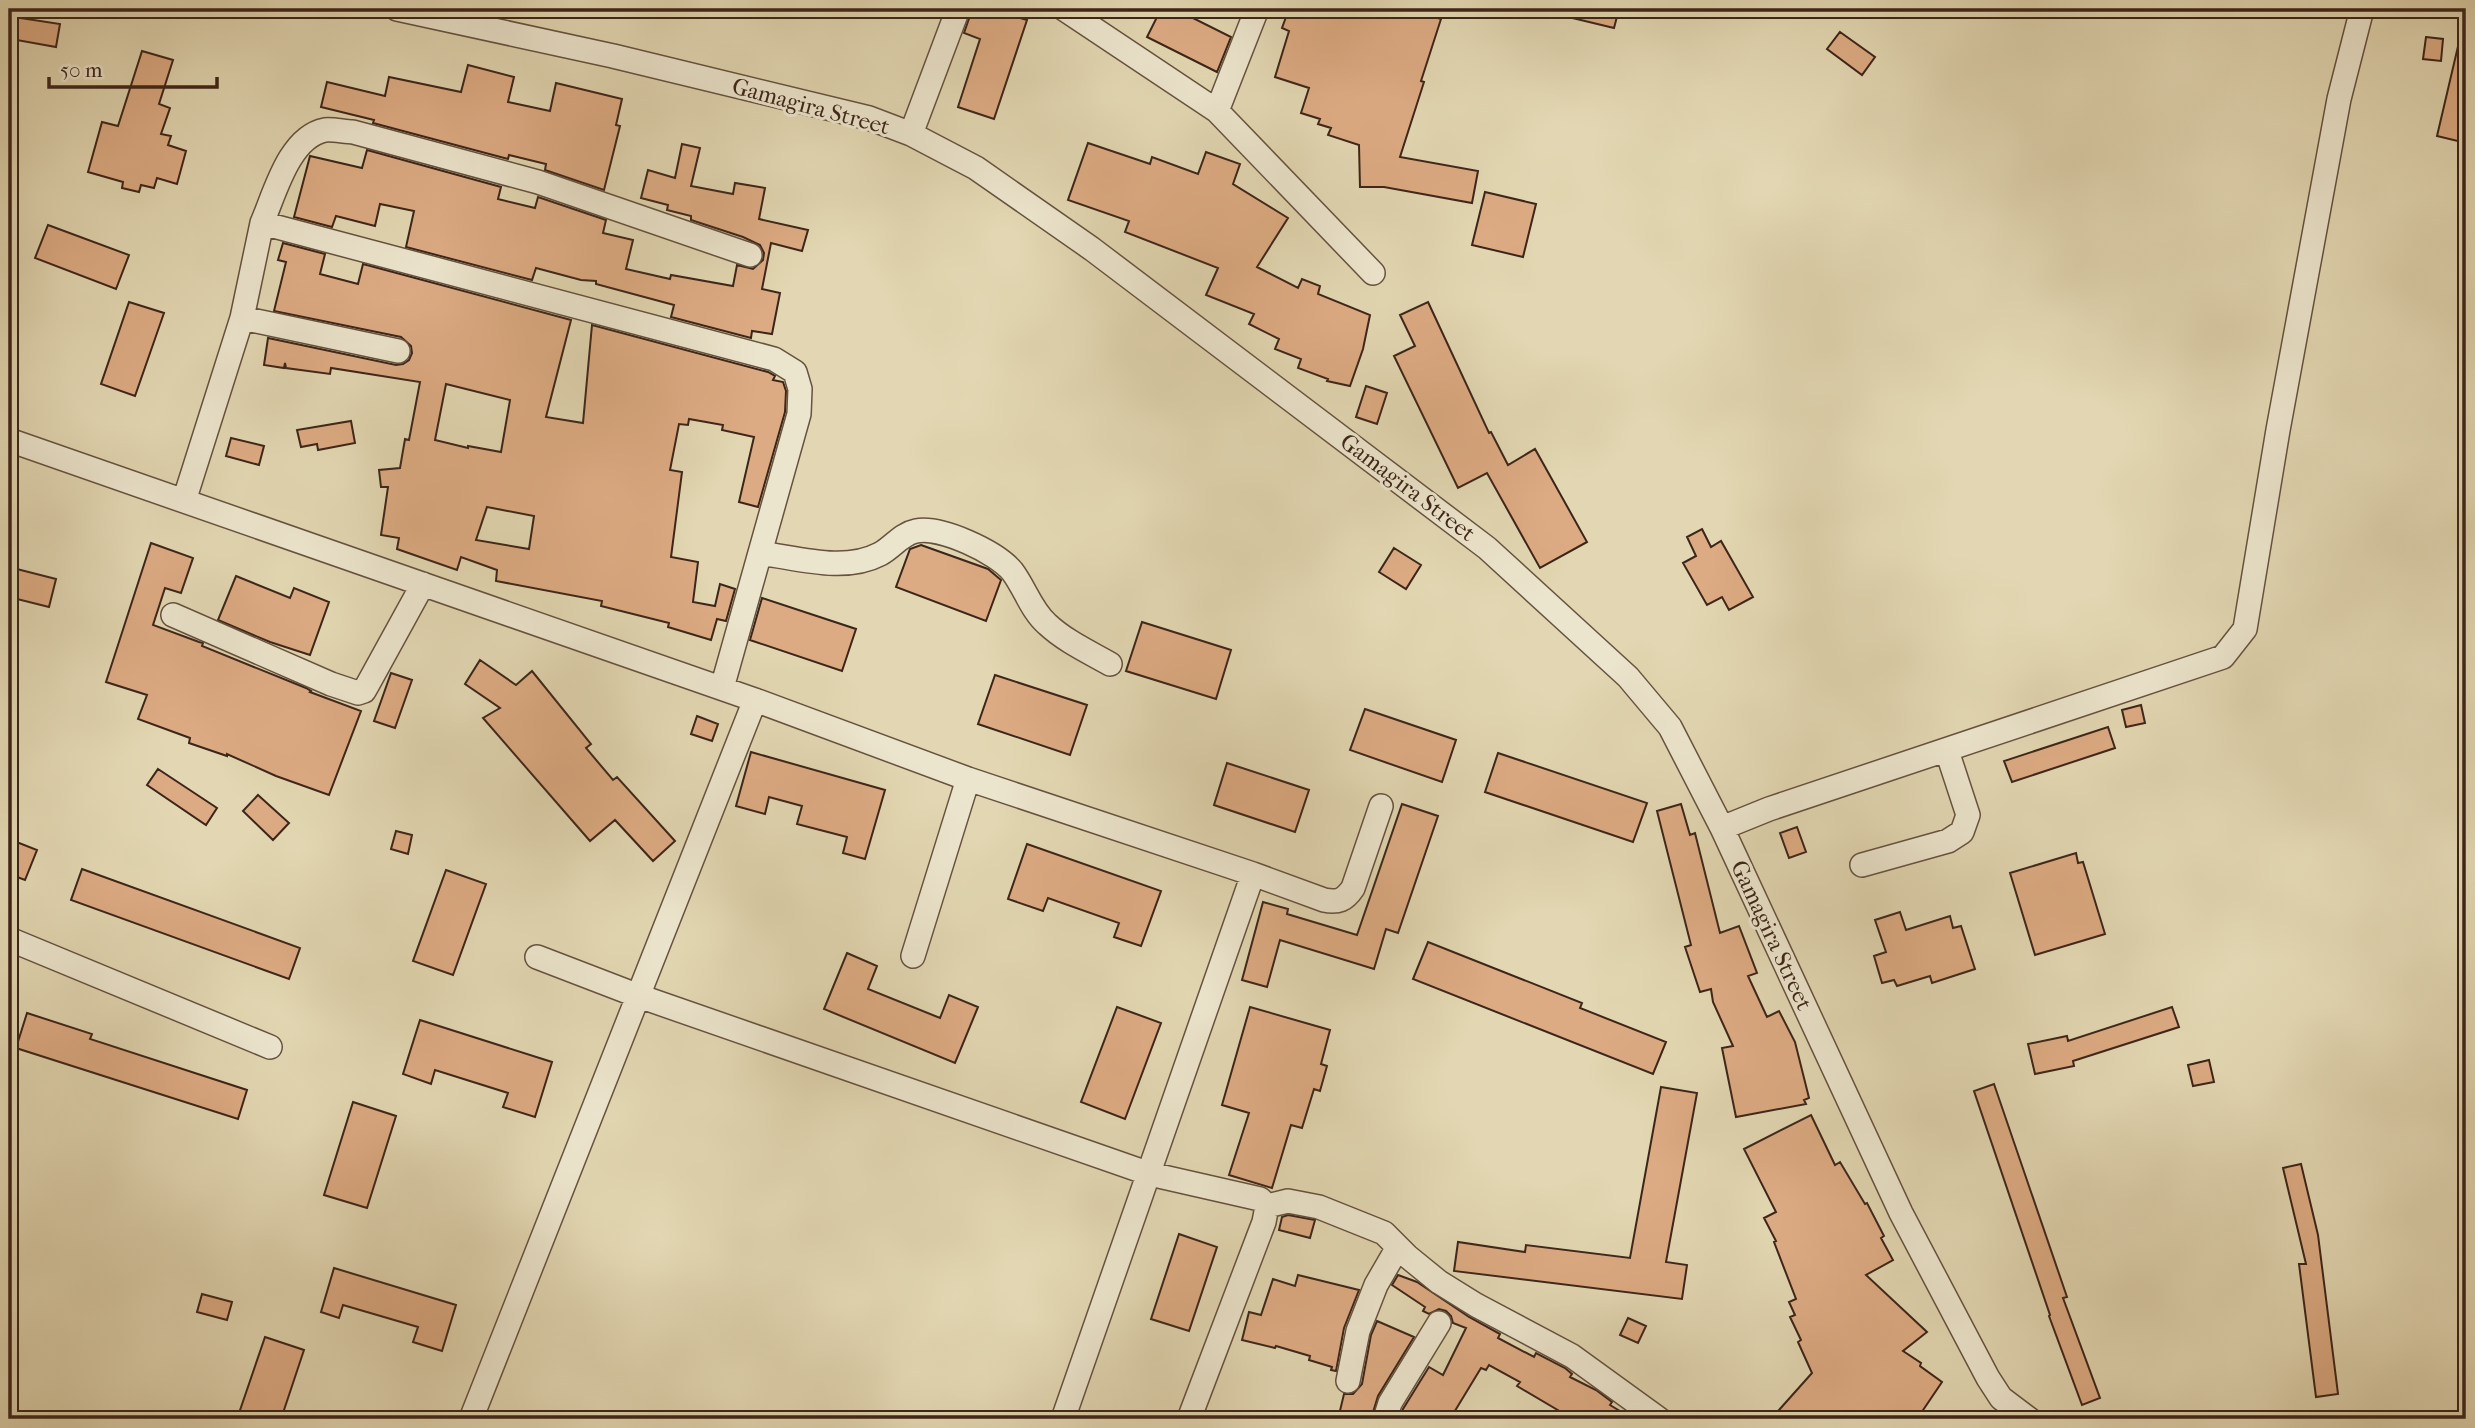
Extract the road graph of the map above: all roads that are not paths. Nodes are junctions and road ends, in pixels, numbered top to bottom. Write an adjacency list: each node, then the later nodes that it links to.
1 (397, 9): 7 (street, Gamagira Street)
2 (958, 9): 7 (street)
3 (1065, 9): 6 (street)
4 (1257, 9): 6 (street)
5 (2362, 9): 21 (street)
6 (1217, 111): 10 (street)
7 (911, 134): 24 (street, Gamagira Street)
8 (262, 223): 9 (street); 11 (street); 15 (street)
9 (750, 255)
10 (1373, 273)
11 (242, 318): 12 (street); 14 (street)
12 (398, 351)
13 (9, 440): 14 (street)
14 (184, 501): 16 (street)
15 (760, 553): 18 (street); 19 (street)
16 (423, 584): 17 (street); 19 (street)
17 (173, 615)
18 (1110, 664)
19 (722, 688): 20 (street)
20 (755, 700): 22 (street); 30 (street)
21 (1947, 751): 24 (street); 25 (street)
22 (968, 779): 26 (street); 28 (street)
23 (1381, 806): 26 (street)
24 (1722, 828): 42 (street, Gamagira Street)
25 (1862, 865)
26 (1253, 873): 32 (street)
27 (9, 939): 31 (street)
28 (913, 956)
29 (537, 957): 30 (street)
30 (636, 995): 32 (street); 37 (street)
31 (270, 1047)
32 (1150, 1174): 33 (street); 38 (street)
33 (1267, 1206): 34 (street); 39 (street)
34 (1398, 1247): 36 (street); 41 (street)
35 (1439, 1323): 40 (street)
36 (1348, 1381)
37 (471, 1419)
38 (1063, 1419)
39 (1188, 1419)
40 (1385, 1419)
41 (1659, 1419)
42 (2029, 1419)

